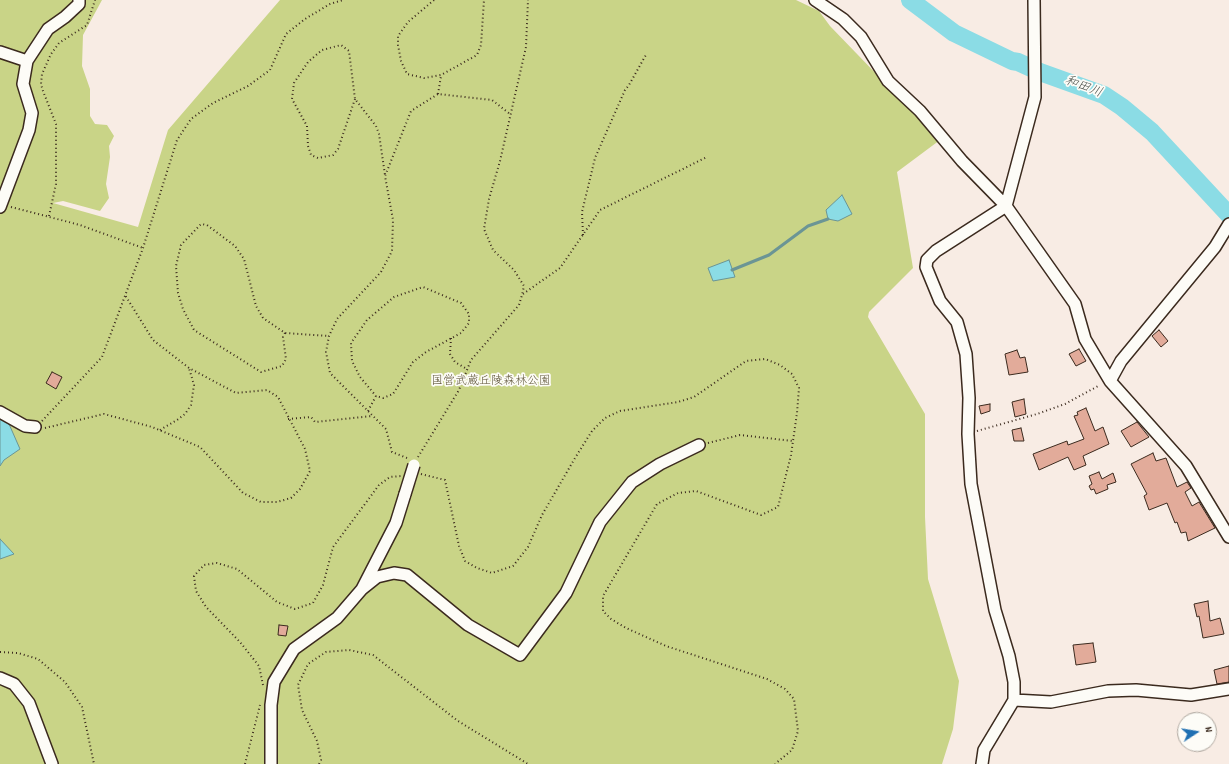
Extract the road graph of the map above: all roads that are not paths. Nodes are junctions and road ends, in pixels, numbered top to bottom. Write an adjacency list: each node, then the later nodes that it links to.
1 (80, 0): 5 (street)
2 (815, 0): 7 (street)
3 (1034, 0): 7 (street)
4 (0, 52): 5 (street)
5 (27, 61): 6 (street)
6 (0, 206)
7 (1006, 206): 9 (street); 18 (street)
8 (1229, 224): 9 (street)
9 (1110, 381): 14 (street)
10 (0, 412): 11 (street)
11 (36, 428)
12 (699, 445): 15 (street)
13 (416, 466): 15 (street, bridge)
14 (1229, 537)
15 (362, 589): 20 (street)
16 (0, 678): 19 (street)
17 (1229, 689): 18 (street)
18 (1014, 700): 21 (street)
19 (52, 764)
20 (272, 764)
21 (982, 764)

